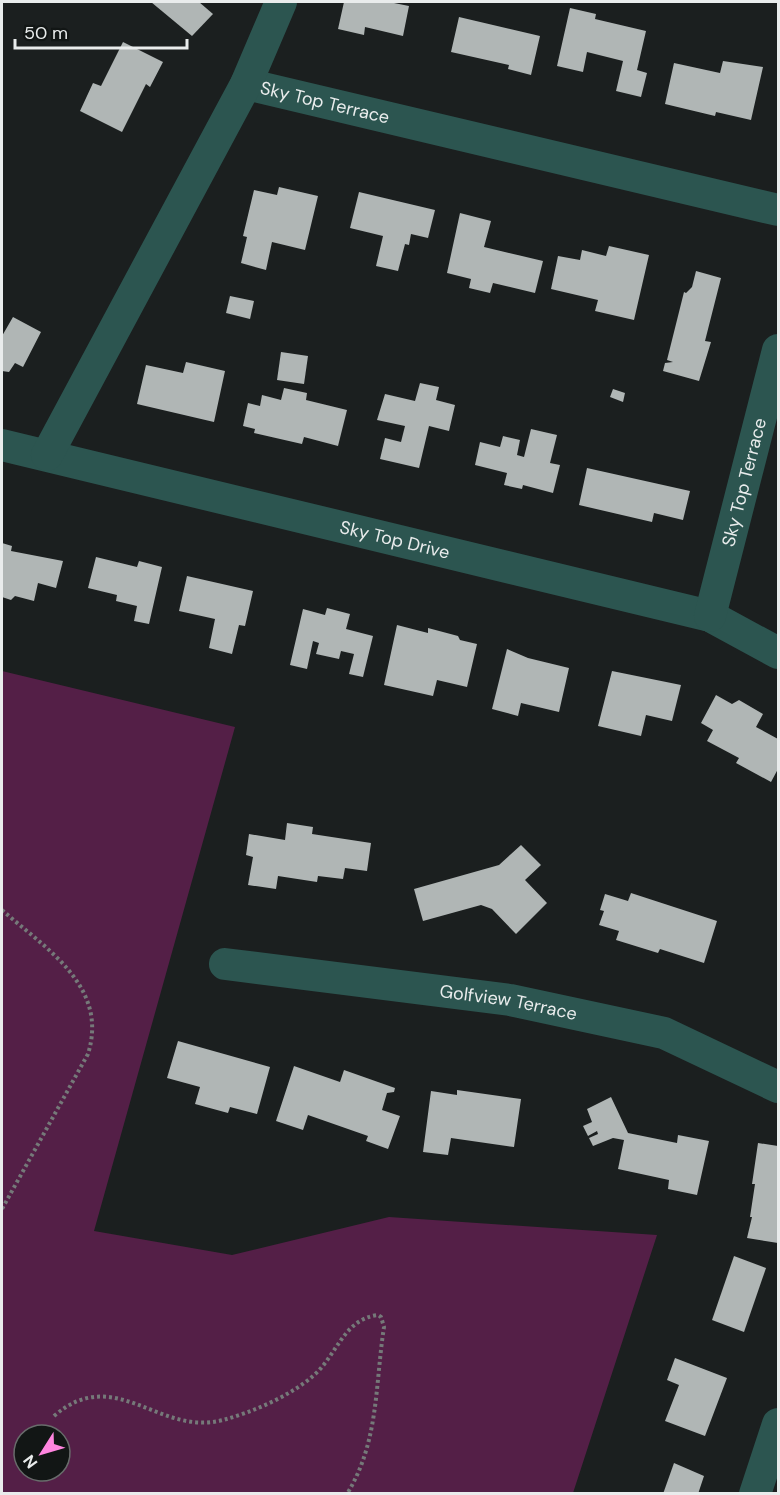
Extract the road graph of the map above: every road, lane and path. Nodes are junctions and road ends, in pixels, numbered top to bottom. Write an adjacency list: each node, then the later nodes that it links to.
1 (281, 2): 2 (street)
2 (246, 84): 3 (street, Sky Top Terrace); 6 (street, Sky Top Terrace)
3 (778, 210)
4 (778, 350): 7 (street, Sky Top Terrace)
5 (2, 445): 6 (street, Sky Top Drive)
6 (47, 455): 7 (street, Sky Top Drive)
7 (710, 616): 8 (street, Sky Top Drive)
8 (778, 653)
9 (2, 910): 12 (path)
10 (225, 964): 11 (street, Golfview Terrace)
11 (778, 1087)
12 (2, 1209)
13 (54, 1416): 15 (path)
14 (778, 1424): 16 (street)
15 (347, 1494)
16 (755, 1494)

